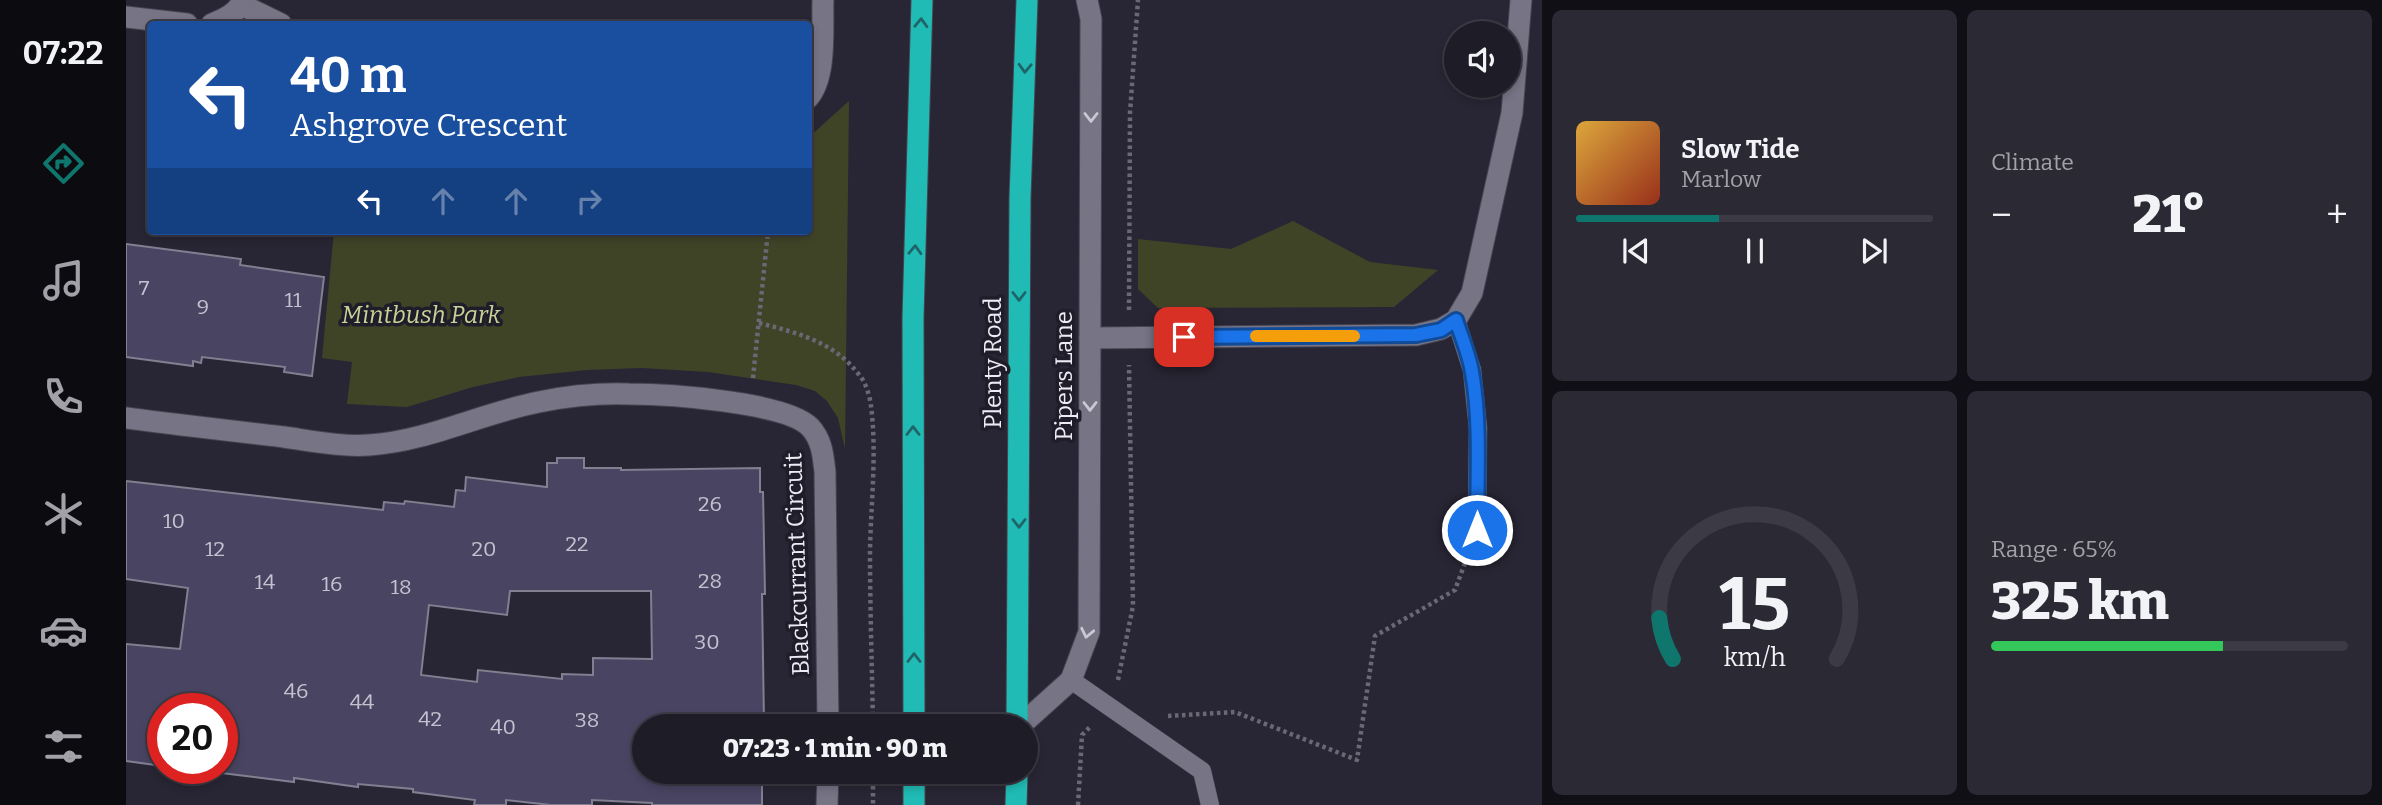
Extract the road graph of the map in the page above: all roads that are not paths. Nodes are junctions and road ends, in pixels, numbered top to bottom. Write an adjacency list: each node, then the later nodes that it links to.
1 (822, 0): 11 (street)
2 (922, 0): 18 (highway, one-way to 2)
3 (1027, 0): 19 (highway, Plenty Road, one-way to 19)
4 (1087, 0): 13 (street, Pipers Lane, one-way to 13)
5 (1521, 0): 12 (street)
6 (243, 2): 9 (street); 10 (street)
7 (126, 17): 8 (street)
8 (161, 21)
9 (219, 21)
10 (276, 21)
11 (812, 93)
12 (1456, 320): 13 (street); 15 (lane)
13 (1090, 338): 16 (street, Pipers Lane, one-way to 16)
14 (126, 418): 17 (street, Blackcurrant Circuit)
15 (1477, 530)
16 (1071, 680): 20 (street, Pipers Lane); 27 (lane)
17 (828, 714)
18 (914, 714)
19 (1019, 714)
20 (1033, 714)
21 (828, 784): 24 (street)
22 (914, 784): 25 (highway)
23 (1017, 784): 26 (highway)
24 (827, 805)
25 (914, 805)
26 (1016, 805)
27 (1210, 805)

